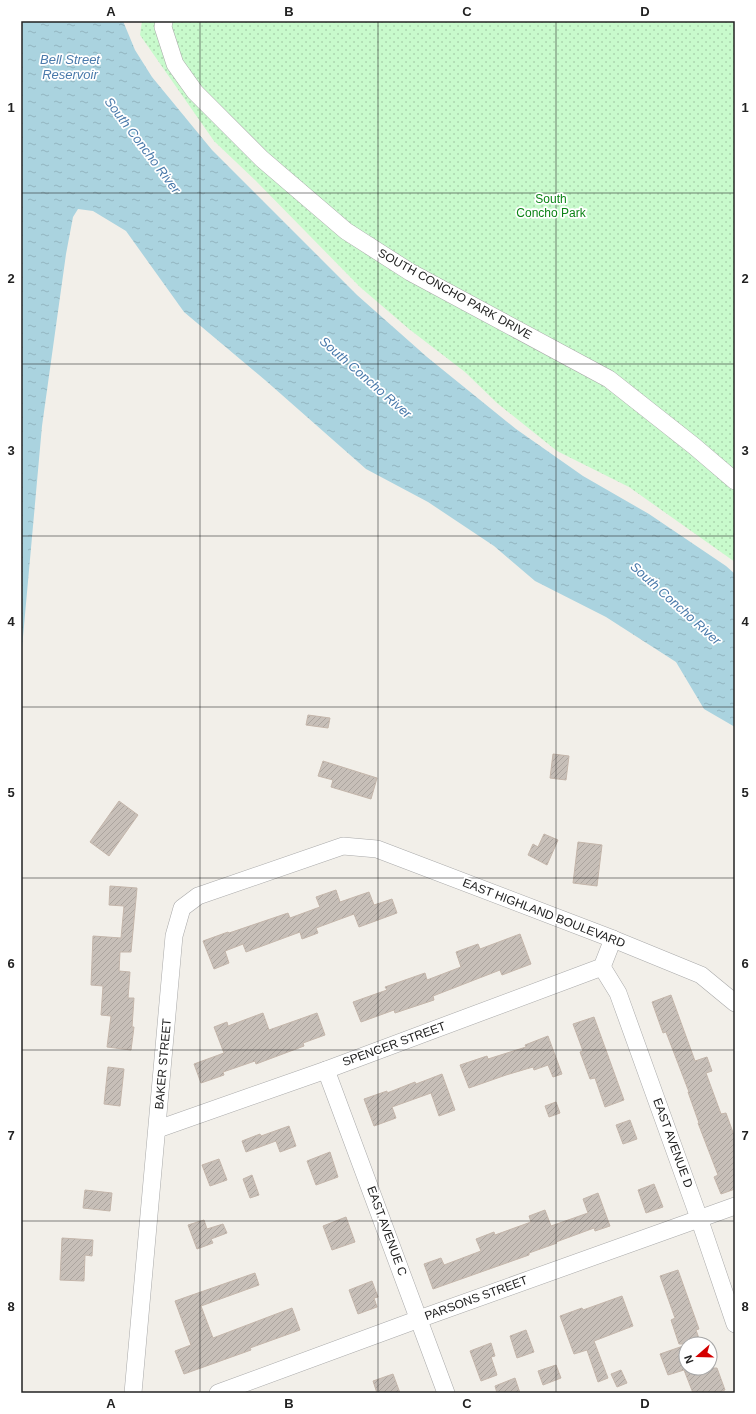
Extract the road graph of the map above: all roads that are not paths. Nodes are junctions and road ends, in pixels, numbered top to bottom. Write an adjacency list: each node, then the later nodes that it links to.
1 (164, 21): 2 (street, SOUTH CONCHO PARK DRIVE)
2 (735, 481)
3 (343, 846): 4 (street, EAST HIGHLAND BOULEVARD); 8 (street, BAKER STREET)
4 (613, 939): 5 (street); 6 (street, EAST HIGHLAND BOULEVARD)
5 (602, 967): 7 (street, SPENCER STREET); 10 (street, EAST AVENUE D)
6 (735, 1003)
7 (326, 1070): 8 (street, SPENCER STREET); 11 (street, EAST AVENUE C)
8 (158, 1129): 13 (street, BAKER STREET)
9 (735, 1206): 10 (street, PARSONS STREET)
10 (699, 1218): 11 (street, PARSONS STREET); 12 (street, EAST AVENUE D)
11 (419, 1319): 14 (street, PARSONS STREET); 15 (street, EAST AVENUE C)
12 (735, 1324)
13 (133, 1393)
14 (218, 1393)
15 (446, 1393)

